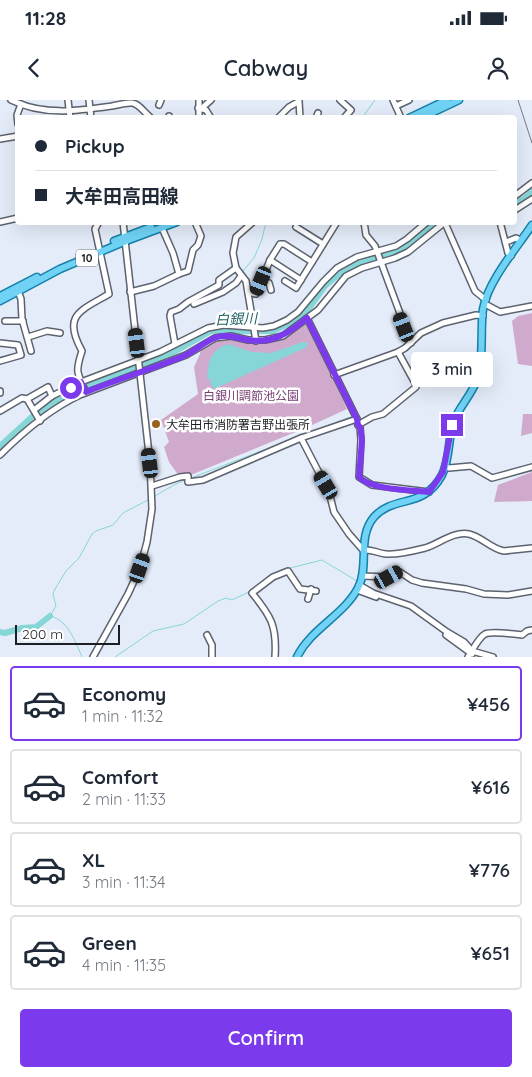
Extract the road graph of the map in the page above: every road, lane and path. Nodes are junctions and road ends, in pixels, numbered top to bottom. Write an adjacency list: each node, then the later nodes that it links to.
1 (11, 100): 14 (street)
2 (68, 100): 18 (street)
3 (89, 100): 17 (street)
4 (129, 100): 13 (street); 22 (street)
5 (199, 100): 16 (street)
6 (211, 100): 16 (street)
7 (340, 100): 27 (street)
8 (393, 100): 15 (street)
9 (409, 100): 15 (street)
10 (446, 100): 29 (main road)
11 (459, 100): 30 (main road)
12 (298, 101): 25 (street); 26 (street)
13 (111, 103): 17 (street)
14 (21, 104): 18 (street); 19 (street)
15 (396, 106): 28 (street)
16 (200, 108): 23 (street); 24 (street)
17 (90, 109): 18 (street); 21 (street)
18 (69, 111): 20 (street)
19 (17, 115)
20 (70, 115)
21 (91, 115)
22 (149, 115)
23 (199, 115)
24 (208, 115)
25 (281, 115)
26 (300, 115)
27 (347, 115)
28 (400, 115)
29 (415, 115)
30 (427, 115)
31 (15, 136): 32 (street)
32 (0, 139)
33 (532, 183): 34 (street)
34 (517, 194)
35 (532, 199): 36 (street)
36 (517, 209)
37 (15, 219): 38 (street)
38 (0, 222)
39 (97, 225): 56 (street)
40 (123, 225): 52 (street)
41 (164, 225): 52 (main road, 10); 63 (street)
42 (196, 225): 63 (street)
43 (251, 225): 62 (street)
44 (335, 225): 55 (street)
45 (364, 225): 57 (street)
46 (423, 225): 57 (street)
47 (441, 225): 61 (street)
48 (446, 225): 73 (street)
49 (501, 225): 54 (street)
50 (296, 227): 55 (street)
51 (531, 227): 53 (main road)
52 (125, 239): 56 (main road, 10); 69 (street)
53 (521, 241): 54 (street); 58 (main road)
54 (506, 242): 58 (street)
55 (323, 244): 60 (street)
56 (100, 250): 68 (main road, 10); 71 (main road, 10); 93 (street)
57 (377, 253): 61 (street); 80 (street)
58 (512, 256): 73 (main road)
59 (270, 260): 60 (street); 64 (street); 65 (street)
60 (312, 262): 64 (street)
61 (379, 262): 77 (street); 85 (street)
62 (239, 273): 70 (street); 74 (street); 84 (street)
63 (179, 274): 69 (street)
64 (301, 280): 66 (street)
65 (261, 281): 67 (street); 70 (street)
66 (285, 281)
67 (271, 290)
68 (18, 292): 72 (main road, 10); 79 (street)
69 (130, 292): 90 (street)
70 (248, 292): 80 (street)
71 (0, 296)
72 (0, 301)
73 (485, 302): 75 (street); 76 (main road)
74 (194, 304)
75 (532, 306)
76 (482, 316): 85 (street); 103 (main road)
77 (307, 318): 83 (street); 92 (street)
78 (4, 321): 79 (street)
79 (23, 321): 82 (street)
80 (254, 328): 83 (street); 84 (street)
81 (60, 333): 82 (street)
82 (28, 337): 87 (street)
83 (256, 339): 91 (street)
84 (176, 343): 90 (street)
85 (410, 343): 88 (street)
86 (0, 344): 89 (street)
87 (31, 351)
88 (398, 352): 92 (street); 100 (street)
89 (0, 361)
90 (139, 361): 91 (street); 93 (street)
91 (140, 371): 94 (street); 105 (street)
92 (334, 375): 100 (street)
93 (82, 383): 94 (street); 95 (street)
94 (86, 392): 99 (street)
95 (52, 396): 96 (street); 98 (street)
96 (27, 398): 97 (street); 98 (street)
97 (0, 411)
98 (34, 411): 99 (street)
99 (40, 420): 102 (street)
100 (358, 422): 101 (street); 106 (street)
101 (301, 438): 105 (street); 108 (street)
102 (0, 455)
103 (445, 466): 104 (street); 106 (main road)
104 (532, 467)
105 (152, 486): 116 (street)
106 (429, 492): 108 (main road)
107 (532, 548): 108 (street)
108 (363, 550): 109 (main road)
109 (362, 576): 110 (main road); 111 (street)
110 (358, 588): 115 (street); 119 (main road)
111 (532, 591)
112 (308, 599): 118 (street)
113 (532, 630): 115 (street)
114 (207, 635): 117 (street)
115 (470, 654): 120 (street); 121 (street)
116 (93, 657)
117 (212, 657)
118 (275, 657)
119 (297, 657)
120 (479, 657)
121 (494, 657)

